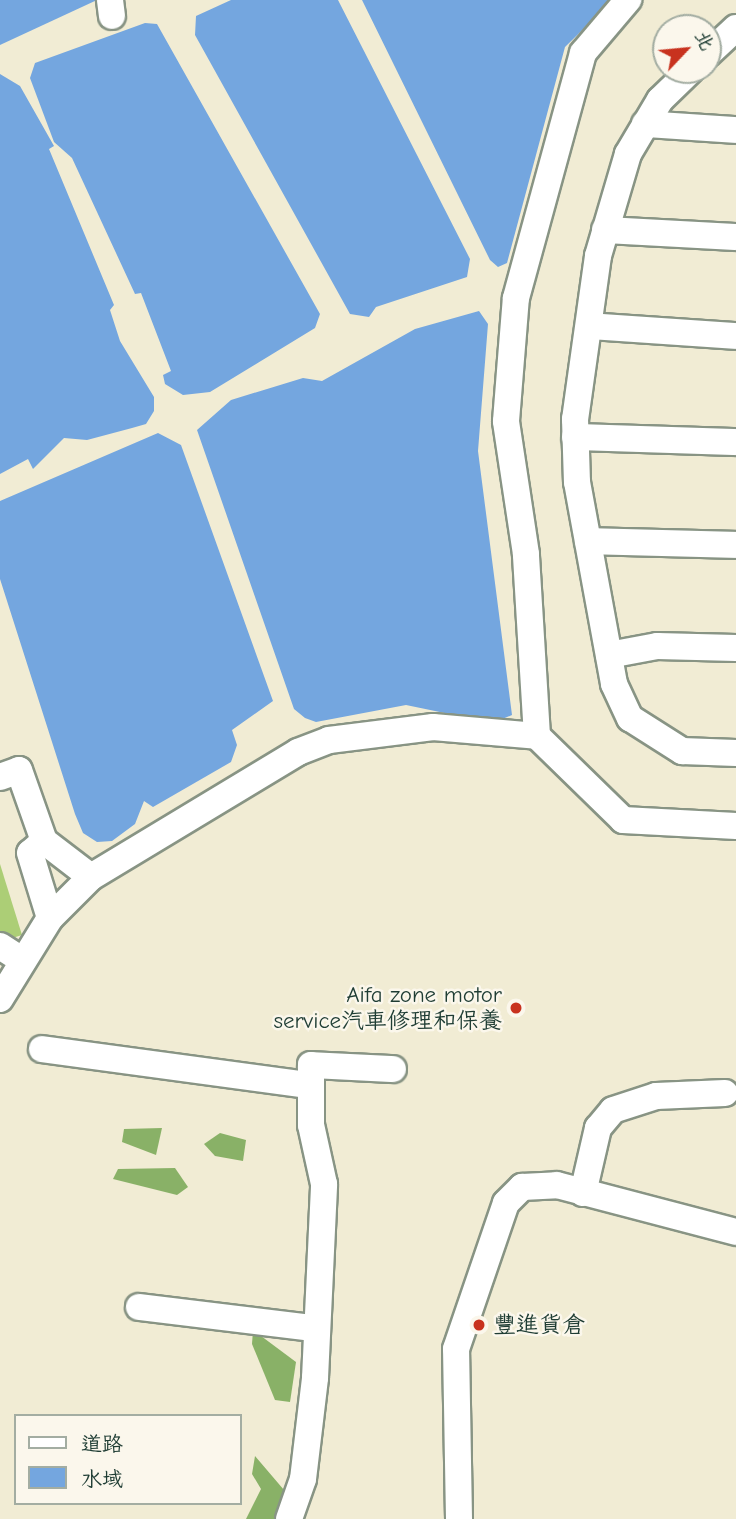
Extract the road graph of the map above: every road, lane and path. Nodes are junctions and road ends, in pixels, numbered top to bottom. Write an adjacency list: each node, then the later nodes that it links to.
1 (628, 0): 17 (street)
2 (736, 28): 3 (street)
3 (722, 41)
4 (679, 84): 5 (street)
5 (645, 124): 6 (street); 7 (street)
6 (736, 130)
7 (605, 230): 8 (street); 9 (street)
8 (736, 237)
9 (589, 326): 10 (street); 11 (street)
10 (736, 336)
11 (575, 437): 12 (street); 13 (street)
12 (736, 442)
13 (588, 541): 14 (street); 16 (street)
14 (736, 545)
15 (736, 648): 16 (street)
16 (609, 655): 18 (street)
17 (537, 736): 20 (street); 22 (street)
18 (736, 753)
19 (0, 777): 21 (street)
20 (736, 826)
21 (44, 841): 22 (street); 23 (street)
22 (91, 877): 23 (street)
23 (50, 918): 25 (street)
24 (0, 946): 25 (street)
25 (23, 961): 26 (street)
26 (0, 999)
27 (43, 1049): 29 (street)
28 (393, 1069): 29 (street)
29 (310, 1075): 34 (street)
30 (725, 1093): 31 (street)
31 (583, 1193): 32 (street); 36 (street)
32 (736, 1232)
33 (139, 1307): 34 (street)
34 (313, 1328): 35 (street)
35 (289, 1519)
36 (459, 1519)

